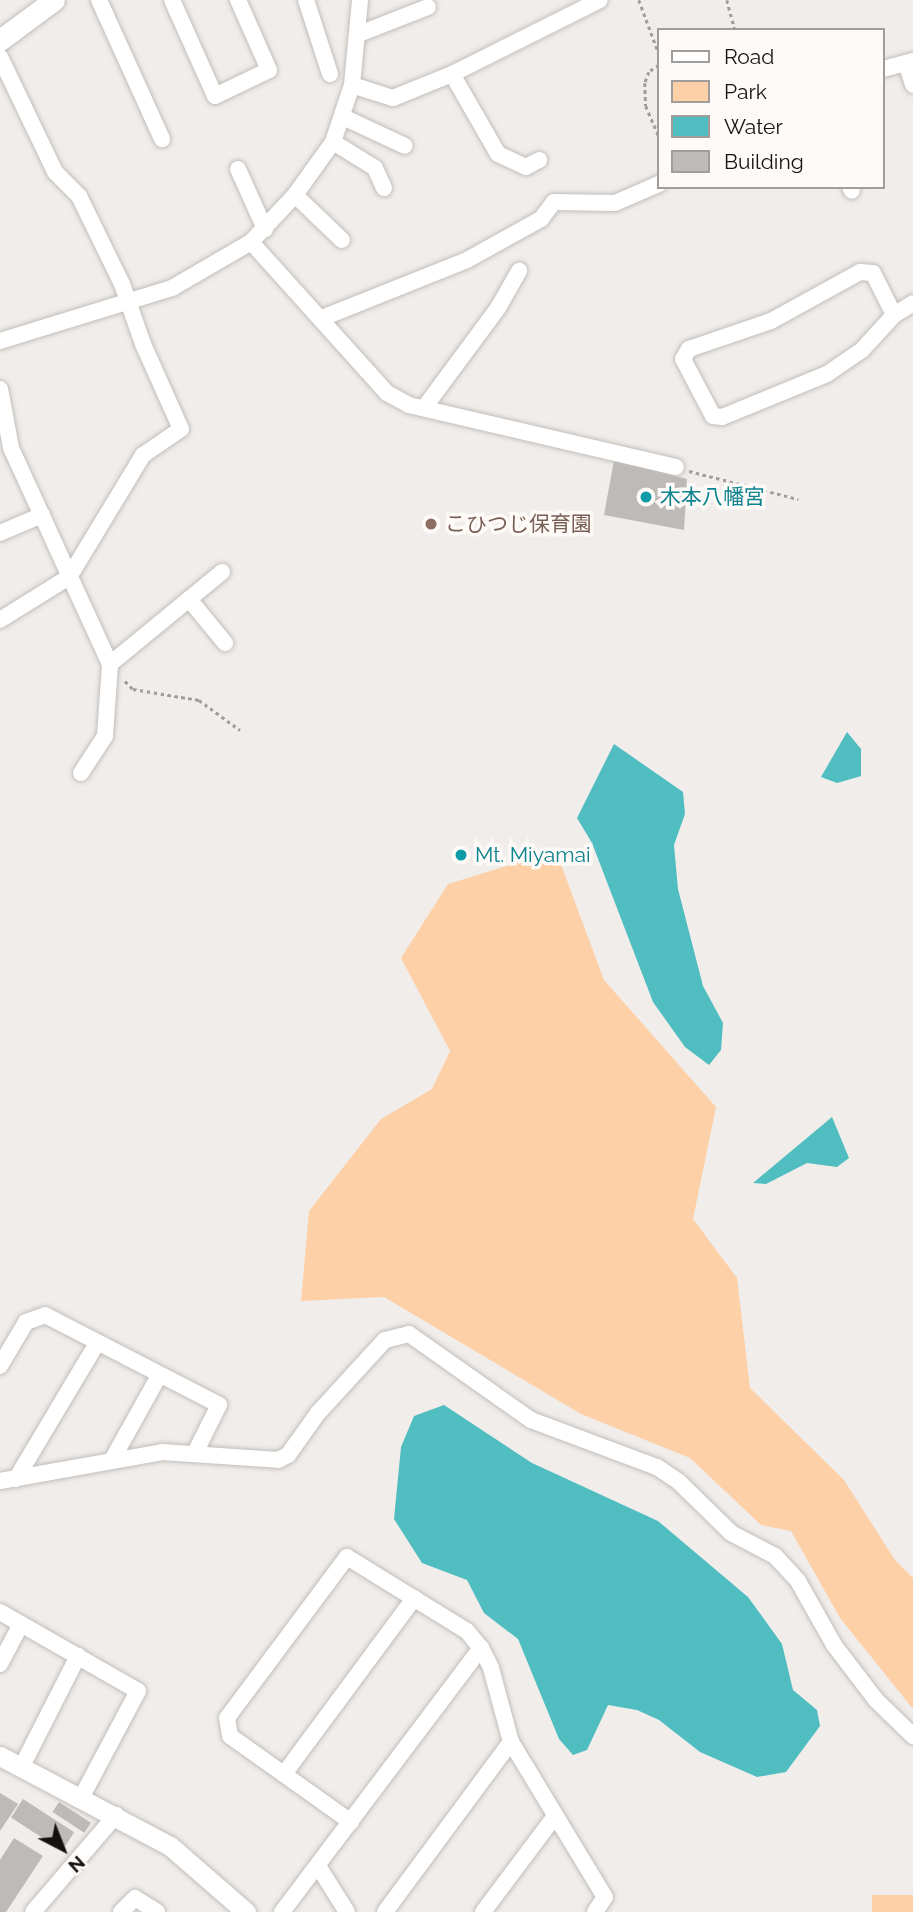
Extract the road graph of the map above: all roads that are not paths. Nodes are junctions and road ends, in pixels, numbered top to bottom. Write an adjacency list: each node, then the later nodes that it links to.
1 (54, 0): 10 (main road)
2 (99, 0): 19 (street)
3 (172, 0): 4 (street)
4 (238, 0)
5 (306, 0): 14 (street)
6 (360, 0): 9 (street)
7 (597, 1): 15 (street)
8 (428, 7): 9 (street)
9 (359, 34): 16 (street)
10 (0, 40)
11 (0, 57): 31 (street)
12 (910, 62): 13 (street); 17 (street)
13 (885, 68)
14 (330, 74)
15 (452, 74): 16 (street); 22 (street)
16 (352, 85): 18 (street)
17 (913, 85)
18 (342, 117): 20 (street); 21 (street)
19 (162, 139)
20 (333, 142): 25 (street); 26 (street)
21 (405, 146)
22 (539, 160)
23 (238, 170): 27 (street)
24 (657, 185): 34 (street)
25 (384, 188)
26 (295, 195): 27 (street); 28 (street)
27 (265, 229): 29 (street)
28 (342, 240)
29 (251, 242): 31 (street); 34 (street)
30 (519, 271): 37 (street)
31 (129, 303): 35 (street); 43 (street)
32 (913, 303): 33 (street)
33 (894, 315): 33 (street)
34 (322, 318): 37 (street)
35 (0, 341)
36 (0, 389): 38 (street)
37 (424, 408): 39 (street)
38 (7, 456): 40 (street)
39 (676, 467)
40 (41, 515): 41 (street); 43 (street)
41 (0, 533)
42 (222, 572): 44 (street)
43 (69, 577): 45 (street); 47 (street)
44 (190, 599): 46 (street); 47 (street)
45 (0, 620)
46 (225, 643)
47 (110, 664): 48 (street)
48 (81, 774)
49 (97, 1343): 50 (street); 51 (street); 54 (street)
50 (0, 1366)
51 (159, 1376): 52 (street); 53 (street)
52 (196, 1451): 53 (street); 61 (street)
53 (113, 1460): 54 (street)
54 (8, 1480)
55 (414, 1598): 58 (street); 65 (street); 65 (street)
56 (0, 1612): 57 (street)
57 (21, 1624): 59 (street); 60 (street)
58 (481, 1648): 62 (street); 69 (street)
59 (78, 1656): 64 (street); 66 (street)
60 (0, 1664)
61 (913, 1736)
62 (511, 1742): 68 (street); 77 (street)
63 (0, 1756): 64 (street)
64 (21, 1768): 66 (street)
65 (284, 1774): 69 (street)
66 (81, 1798): 67 (street)
67 (116, 1815): 71 (street); 72 (street)
68 (555, 1816): 78 (street); 79 (street)
69 (351, 1822): 70 (street)
70 (318, 1866): 75 (street); 76 (street)
71 (235, 1908)
72 (33, 1912)
73 (121, 1912): 74 (street)
74 (157, 1912)
75 (282, 1912)
76 (347, 1912)
77 (385, 1912)
78 (483, 1912)
79 (595, 1912)

